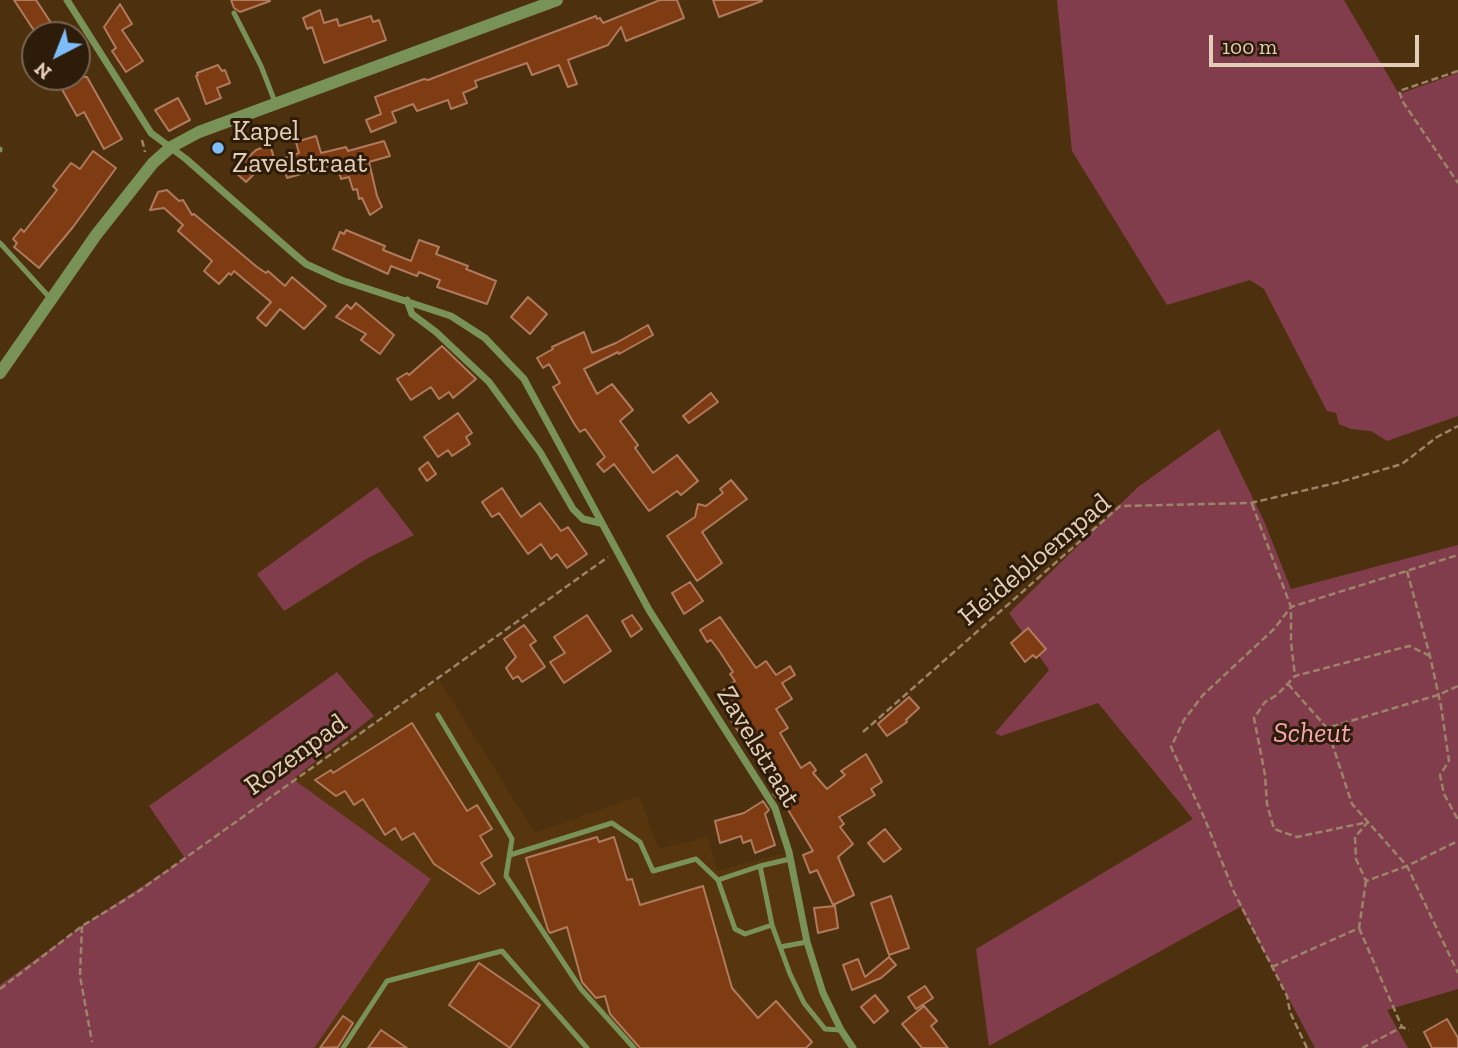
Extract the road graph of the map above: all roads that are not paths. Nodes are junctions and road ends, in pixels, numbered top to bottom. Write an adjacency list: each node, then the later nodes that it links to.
1 (68, 0): 5 (street, Zavelstraat)
2 (557, 0): 4 (street)
3 (234, 13): 4 (lane)
4 (276, 104): 5 (street)
5 (171, 147): 7 (street); 8 (street, Zavelstraat)
6 (0, 243): 7 (lane)
7 (51, 300): 9 (street)
8 (407, 300): 10 (street); 10 (street, Zavelstraat)
9 (0, 373)
10 (600, 523): 13 (street, Zavelstraat)
11 (438, 715): 12 (lane)
12 (510, 856): 15 (lane); 22 (lane)
13 (790, 859): 14 (lane); 17 (street, Zavelstraat)
14 (760, 866): 15 (lane); 16 (lane)
15 (718, 880): 16 (lane)
16 (772, 925): 18 (lane)
17 (807, 942): 18 (lane); 19 (street, Zavelstraat)
18 (780, 947): 19 (lane)
19 (841, 1030): 23 (street, Zavelstraat)
20 (343, 1048): 21 (lane)
21 (587, 1048)
22 (634, 1048)
23 (853, 1048)

